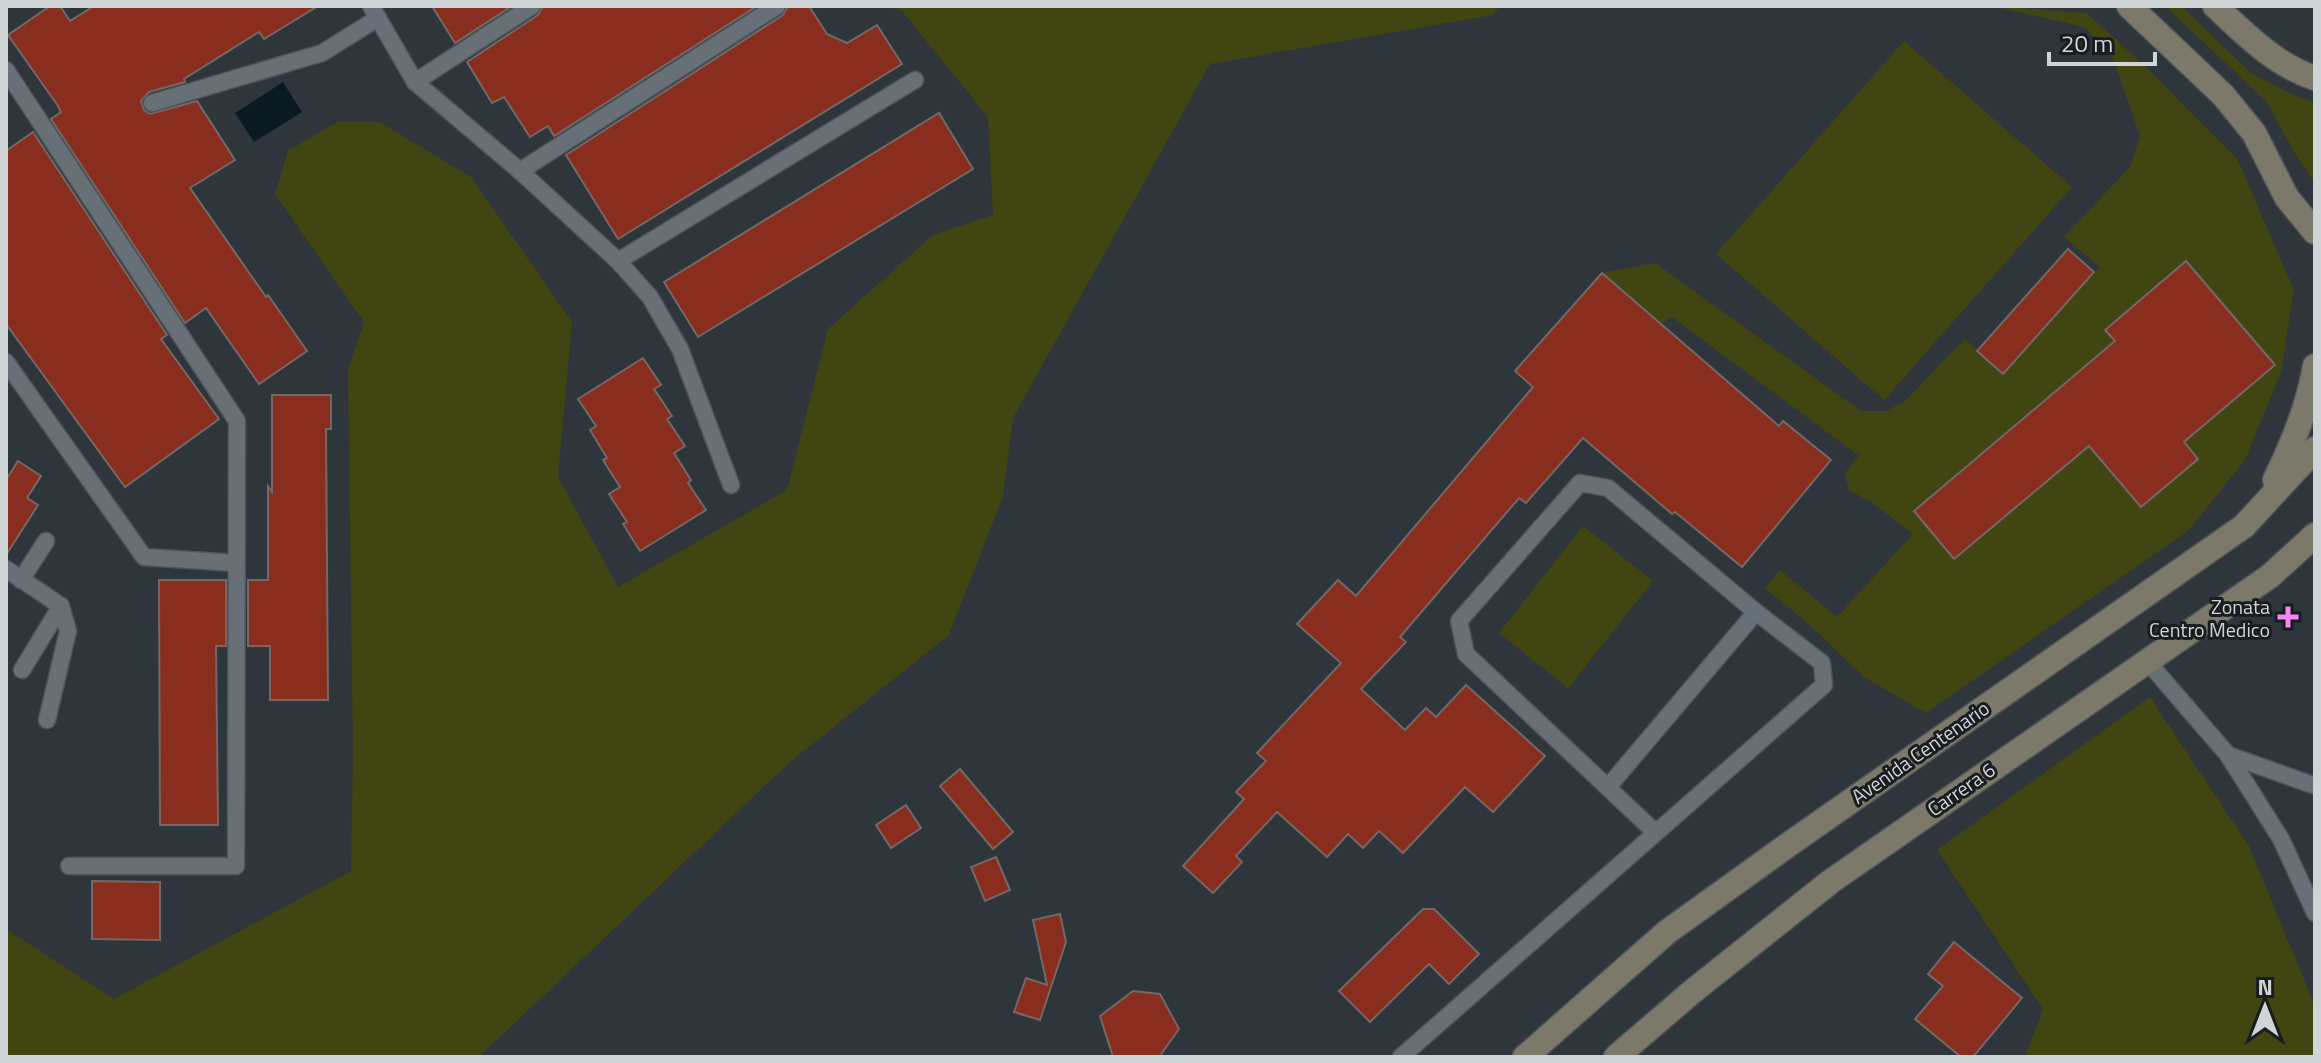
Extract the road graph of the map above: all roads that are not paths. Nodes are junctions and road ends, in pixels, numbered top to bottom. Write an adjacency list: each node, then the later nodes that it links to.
1 (532, 6): 9 (lane)
2 (777, 6): 11 (lane)
3 (2129, 6): 12 (main road)
4 (2215, 6): 7 (main road)
5 (375, 12): 9 (lane); 10 (lane)
6 (6, 70): 21 (lane)
7 (2315, 78)
8 (915, 80): 13 (lane)
9 (415, 82): 11 (lane)
10 (152, 103)
11 (520, 171): 13 (lane)
12 (2315, 232)
13 (618, 261): 17 (lane)
14 (6, 362): 21 (lane)
15 (2315, 366): 18 (main road)
16 (2315, 449): 18 (main road, Avenida Centenario)
17 (731, 485)
18 (2244, 526): 36 (main road, Avenida Centenario)
19 (2315, 535): 26 (main road, Carrera 6)
20 (46, 541): 23 (lane)
21 (236, 563): 33 (lane)
22 (6, 569): 23 (lane)
23 (21, 580): 24 (lane)
24 (61, 606): 27 (lane); 28 (lane)
25 (1756, 612): 31 (lane); 31 (lane); 32 (lane)
26 (2147, 661): 29 (lane); 37 (main road, Carrera 6)
27 (22, 670)
28 (47, 720)
29 (2228, 755): 30 (lane); 34 (lane)
30 (2313, 785)
31 (1608, 787): 32 (lane)
32 (1656, 833): 35 (lane)
33 (69, 866)
34 (2315, 913)
35 (1401, 1057)
36 (1525, 1057)
37 (1616, 1057)

